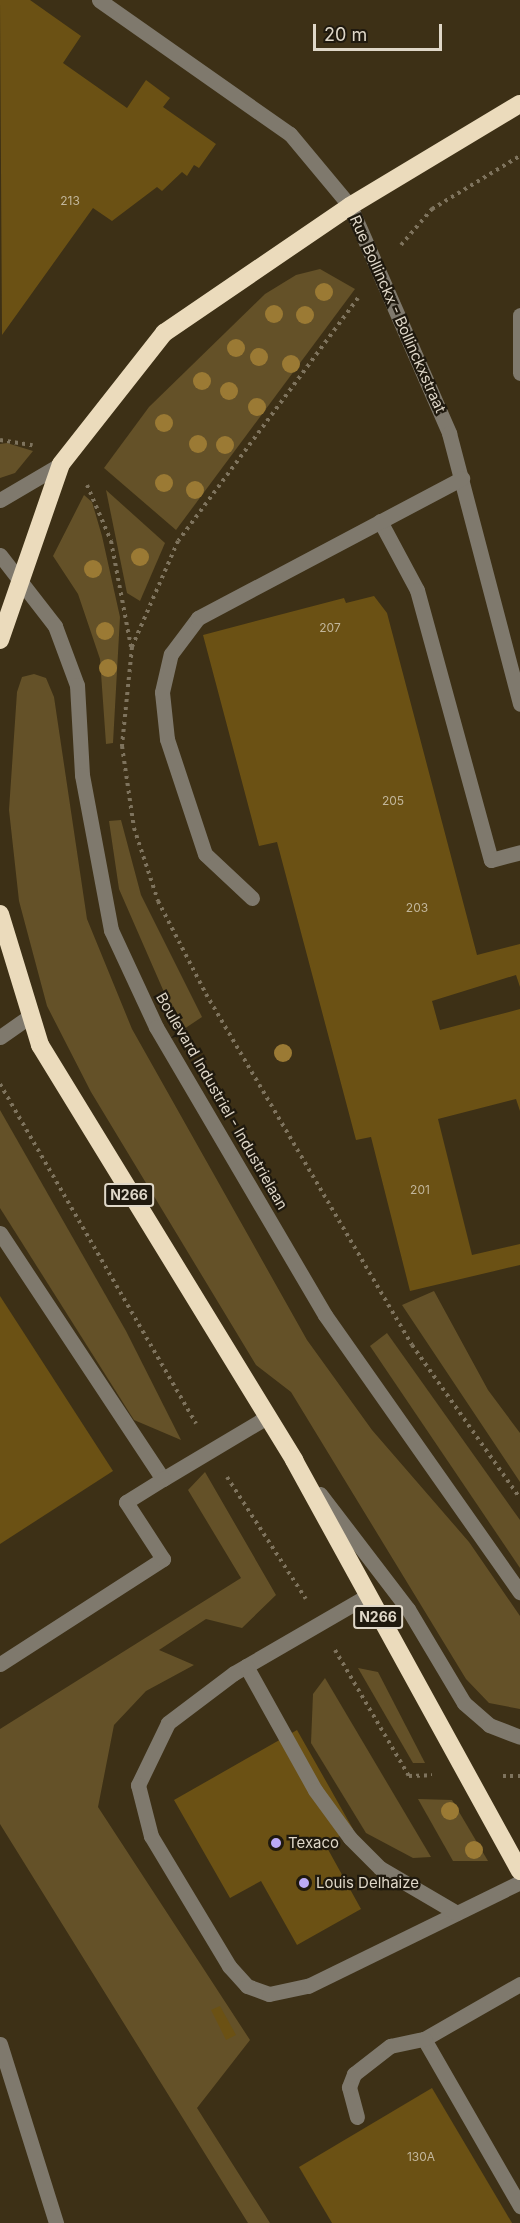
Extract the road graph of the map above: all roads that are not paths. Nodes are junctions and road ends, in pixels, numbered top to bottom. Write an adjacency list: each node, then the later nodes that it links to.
1 (99, 0): 3 (street, Rue Bollinckx - Bollinckxstraat)
2 (520, 104): 3 (highway)
3 (350, 206): 6 (highway); 7 (street, Rue Bollinckx - Bollinckxstraat)
4 (520, 315): 5 (street)
5 (520, 374)
6 (61, 464): 8 (street); 11 (highway)
7 (462, 478): 9 (street); 13 (street, Rue Bollinckx - Bollinckxstraat)
8 (0, 500)
9 (380, 521): 14 (street); 15 (street)
10 (0, 555): 11 (street, Boulevard Industriel - Industrielaan)
11 (18, 577): 12 (highway); 23 (street, Boulevard Industriel - Industrielaan)
12 (0, 640)
13 (520, 704)
14 (520, 852)
15 (252, 898)
16 (0, 914): 17 (highway, N266)
17 (30, 1016): 18 (street); 20 (highway, N266)
18 (0, 1037)
19 (0, 1233): 22 (street)
20 (267, 1417): 21 (highway, N266); 22 (street)
21 (294, 1460): 24 (highway, N266); 27 (street, N266)
22 (163, 1479): 25 (street)
23 (520, 1592)
24 (367, 1596): 26 (street); 28 (highway, N266)
25 (0, 1664)
26 (246, 1666): 30 (street); 30 (street)
27 (520, 1737)
28 (520, 1871)
29 (520, 1882): 30 (street)
30 (457, 1913)
31 (520, 1984): 32 (street)
32 (424, 2039): 34 (street); 35 (street)
33 (0, 2044): 36 (street)
34 (357, 2117)
35 (520, 2206)
36 (56, 2223)

